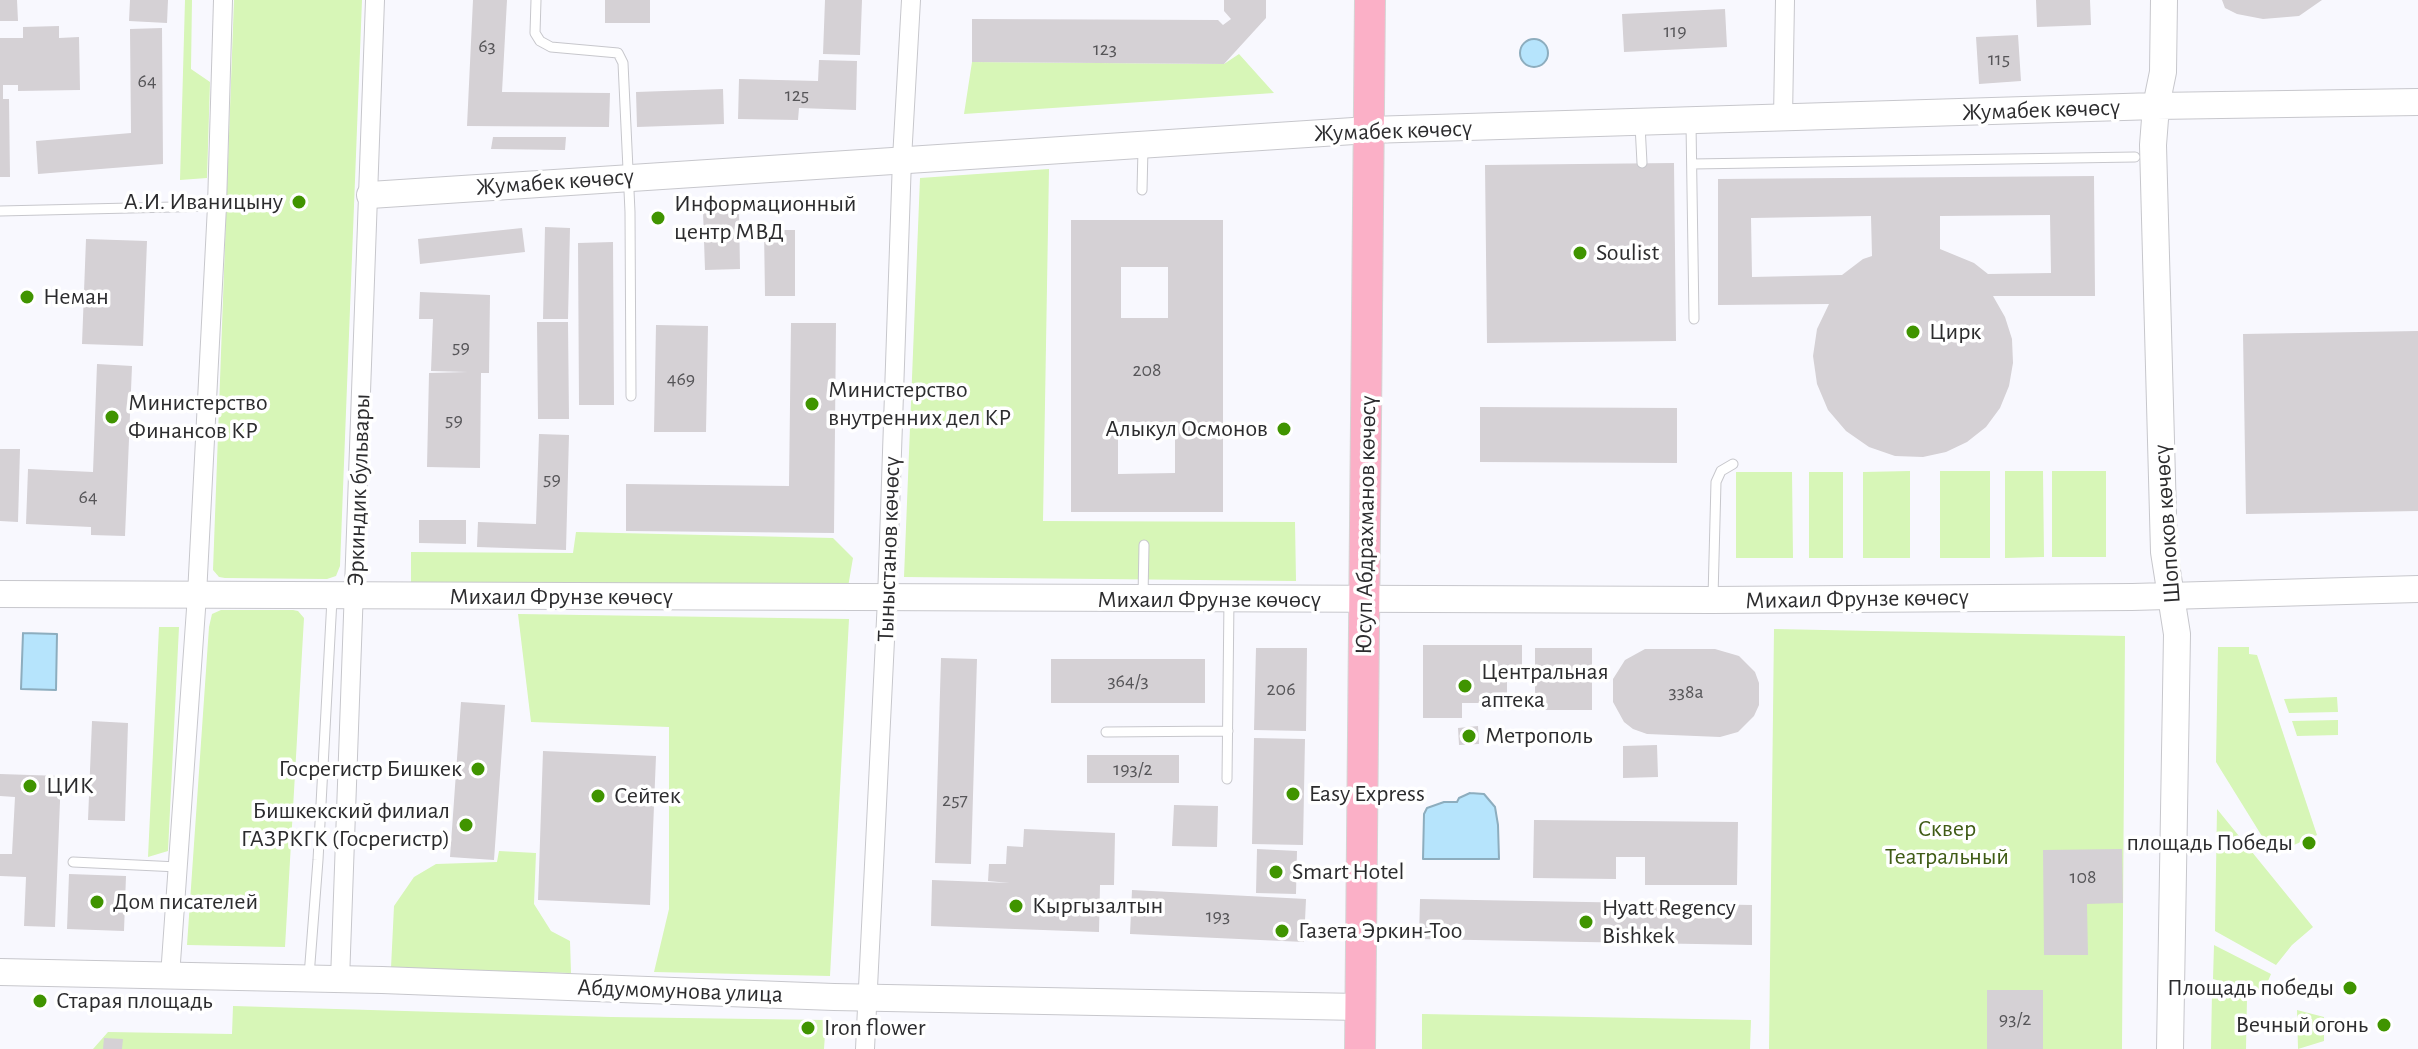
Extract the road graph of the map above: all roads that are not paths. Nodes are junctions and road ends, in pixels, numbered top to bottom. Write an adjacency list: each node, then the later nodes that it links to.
1 (223, 0): 22 (street)
2 (375, 0): 21 (street, Эркиндик бульвары)
3 (536, 0): 19 (lane)
4 (911, 0): 16 (street, Тыныстанов көчөсү)
5 (1370, 0): 13 (main road, Юсуп Абдрахманов көчөсү)
6 (1785, 0): 10 (street)
7 (2164, 0): 9 (street, Шопоков көчөсү)
8 (2418, 102): 9 (street, Жумабек көчөсү)
9 (2156, 106): 10 (street, Жумабек көчөсү); 32 (street, Шопоков көчөсү)
10 (1783, 118): 11 (street, Жумабек көчөсү)
11 (1691, 120): 12 (street, Жумабек көчөсү); 18 (lane)
12 (1639, 122): 13 (street, Жумабек көчөсү); 17 (lane)
13 (1369, 130): 14 (street, Жумабек көчөсү); 37 (main road, Юсуп Абдрахманов көчөсү)
14 (1143, 145): 16 (street, Жумабек көчөсү); 20 (lane)
15 (2135, 157): 18 (lane)
16 (902, 159): 19 (street, Жумабек көчөсү); 33 (street, Тыныстанов көчөсү)
17 (1642, 163)
18 (1692, 164): 24 (lane)
19 (627, 178): 21 (street, Жумабек көчөсү); 25 (lane)
20 (1142, 190)
21 (370, 195): 31 (street, Эркиндик бульвары)
22 (217, 206): 23 (lane); 30 (street)
23 (0, 211)
24 (1694, 319)
25 (631, 396)
26 (1733, 464): 36 (lane)
27 (1144, 545): 34 (lane)
28 (2418, 589): 32 (street, Михаил Фрунзе көчөсү)
29 (0, 594): 30 (street, Михаил Фрунзе көчөсү)
30 (197, 595): 31 (street, Михаил Фрунзе көчөсү); 42 (street)
31 (343, 596): 33 (street, Михаил Фрунзе көчөсү); 45 (lane); 46 (street, Эркиндик бульвары)
32 (2171, 596): 36 (street, Михаил Фрунзе көчөсү); 51 (street, Шопоков көчөсү)
33 (887, 599): 34 (street, Михаил Фрунзе көчөсү); 47 (street, Тыныстанов көчөсү)
34 (1143, 599): 35 (street, Михаил Фрунзе көчөсү)
35 (1229, 599): 37 (street, Михаил Фрунзе көчөсү); 38 (lane)
36 (1712, 600): 37 (street, Михаил Фрунзе көчөсү)
37 (1365, 601): 48 (main road, Юсуп Абдрахманов көчөсү)
38 (1228, 731): 39 (lane); 40 (lane)
39 (1106, 732)
40 (1227, 779)
41 (73, 862): 42 (lane)
42 (178, 867): 44 (street)
43 (0, 972): 44 (street, Абдумомунова улица)
44 (170, 976): 45 (street, Абдумомунова улица)
45 (308, 979): 46 (street, Абдумомунова улица)
46 (340, 980): 47 (street, Абдумомунова улица)
47 (868, 997): 48 (street, Абдумомунова улица); 49 (street, Тыныстанов көчөсү)
48 (1360, 1007): 50 (main road, Юсуп Абдрахманов көчөсү)
49 (865, 1049)
50 (1360, 1049)
51 (2170, 1049)

